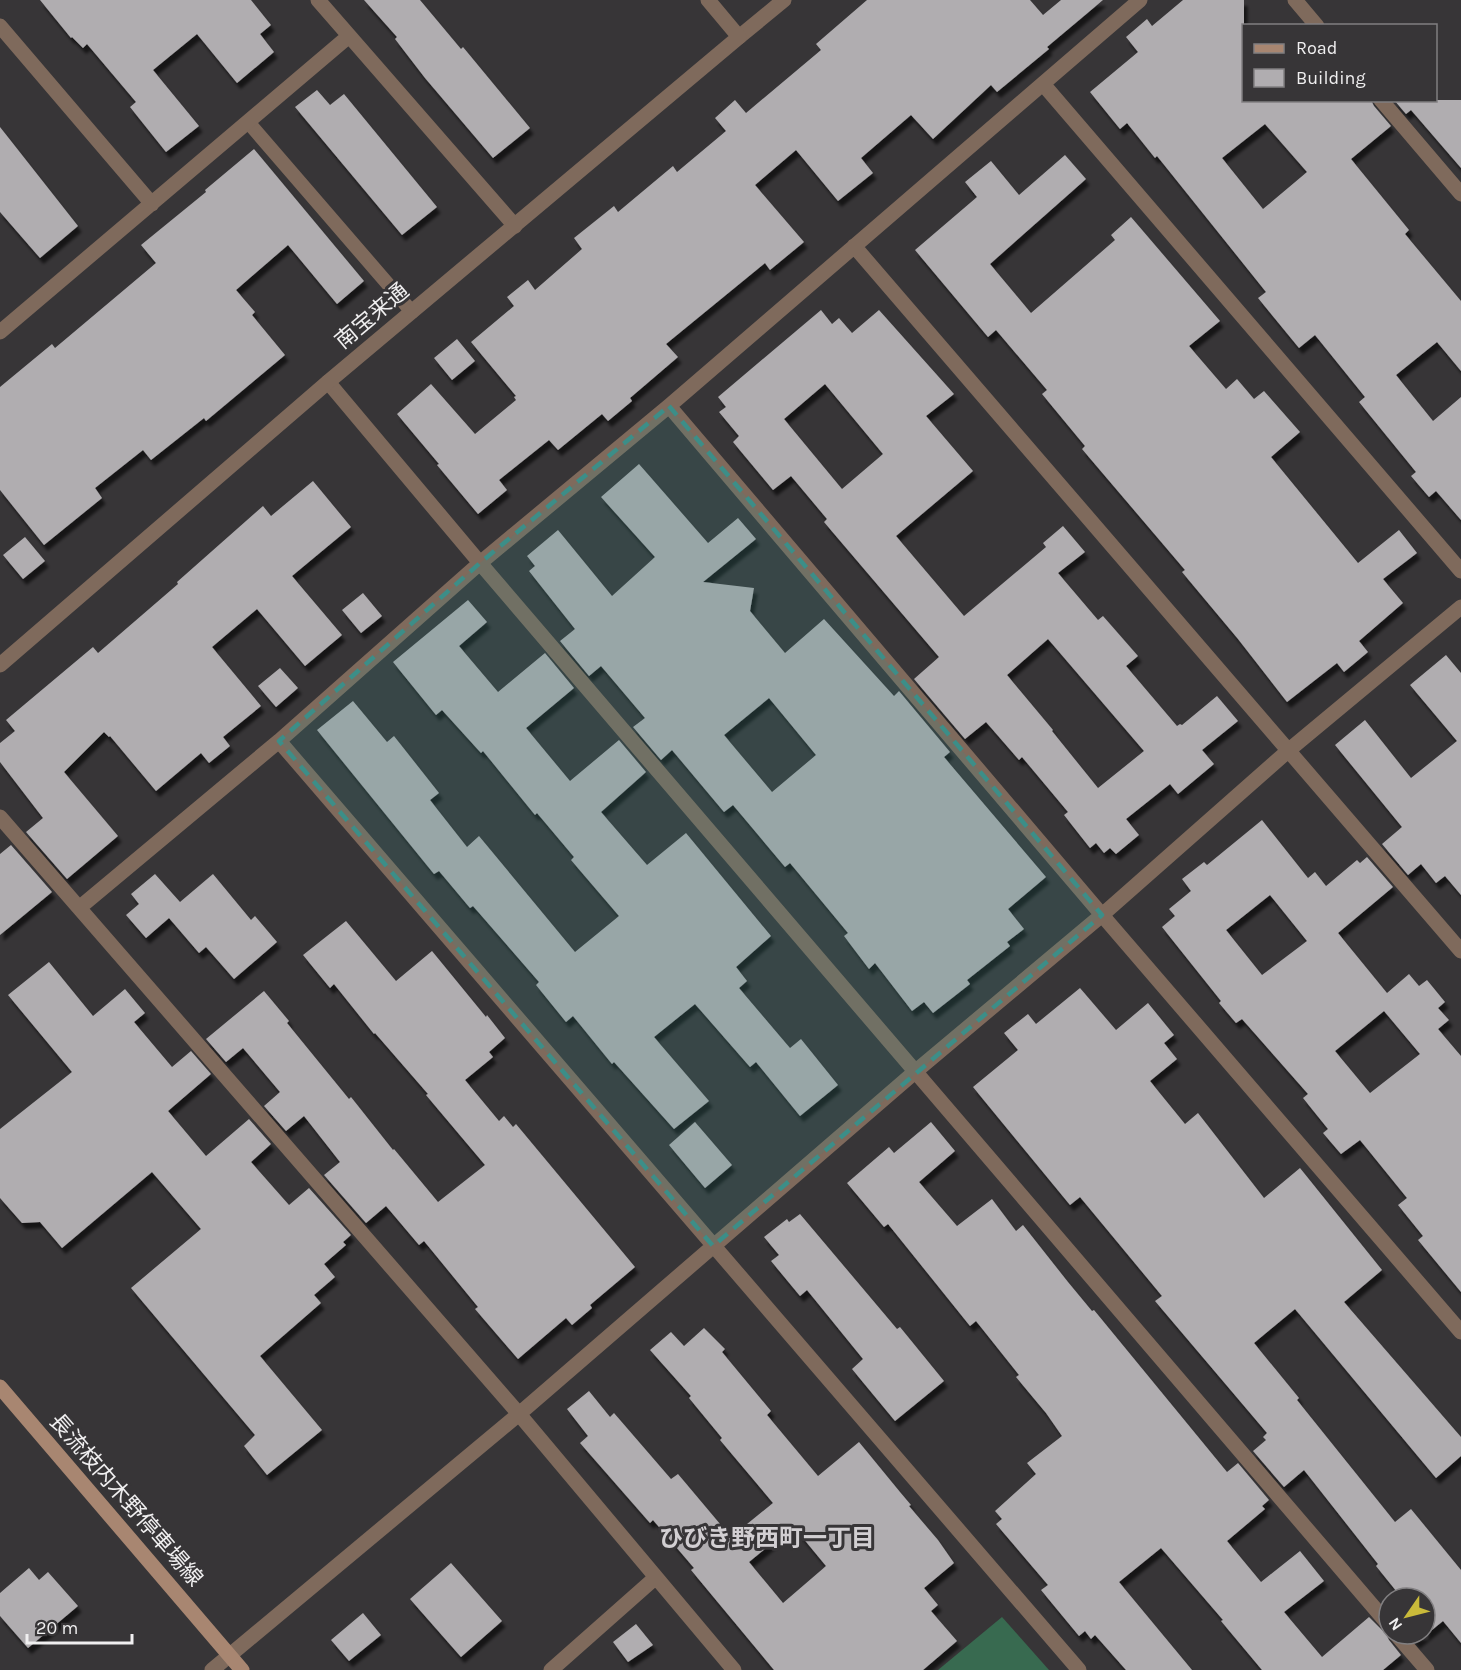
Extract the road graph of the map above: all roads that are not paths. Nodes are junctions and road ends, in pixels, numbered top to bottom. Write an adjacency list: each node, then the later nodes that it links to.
1 (318, 0): 8 (street)
2 (708, 0): 9 (street)
3 (783, 0): 9 (street, 南宝来通)
4 (1140, 0): 10 (street)
5 (1295, 0): 6 (street)
6 (1315, 24)
7 (0, 26): 14 (street)
8 (349, 36): 12 (street); 15 (street)
9 (739, 37): 15 (street, 南宝来通)
10 (1043, 84): 16 (street); 22 (street)
11 (1383, 102): 13 (street)
12 (248, 122): 14 (street); 17 (lane)
13 (1461, 194)
14 (152, 204): 18 (street)
15 (515, 226): 17 (street, 南宝来通)
16 (854, 246): 20 (street); 26 (street)
17 (412, 312): 19 (street, 南宝来通)
18 (0, 332)
19 (328, 382): 21 (street); 24 (street, 南宝来通)
20 (669, 406): 21 (street); 29 (street)
21 (480, 563): 25 (street); 31 (street)
22 (1461, 571)
23 (1461, 607): 26 (street)
24 (0, 665)
25 (279, 741): 28 (street); 32 (street)
26 (1289, 750): 29 (street); 30 (street)
27 (0, 817): 28 (street)
28 (79, 908): 35 (street)
29 (1102, 915): 31 (street); 33 (street)
30 (1461, 951)
31 (916, 1071): 32 (street); 37 (street)
32 (714, 1246): 35 (street); 44 (street)
33 (1461, 1332)
34 (0, 1388): 39 (main road, 長流枝内木野停車場線)
35 (519, 1414): 36 (street); 39 (street)
36 (655, 1578): 42 (street); 43 (street)
37 (1377, 1611)
38 (1406, 1646): 45 (street)
39 (229, 1655): 40 (street); 41 (main road, 長流枝内木野停車場線)
40 (212, 1670)
41 (242, 1670)
42 (551, 1670)
43 (734, 1670)
44 (1078, 1670)
45 (1427, 1670)

